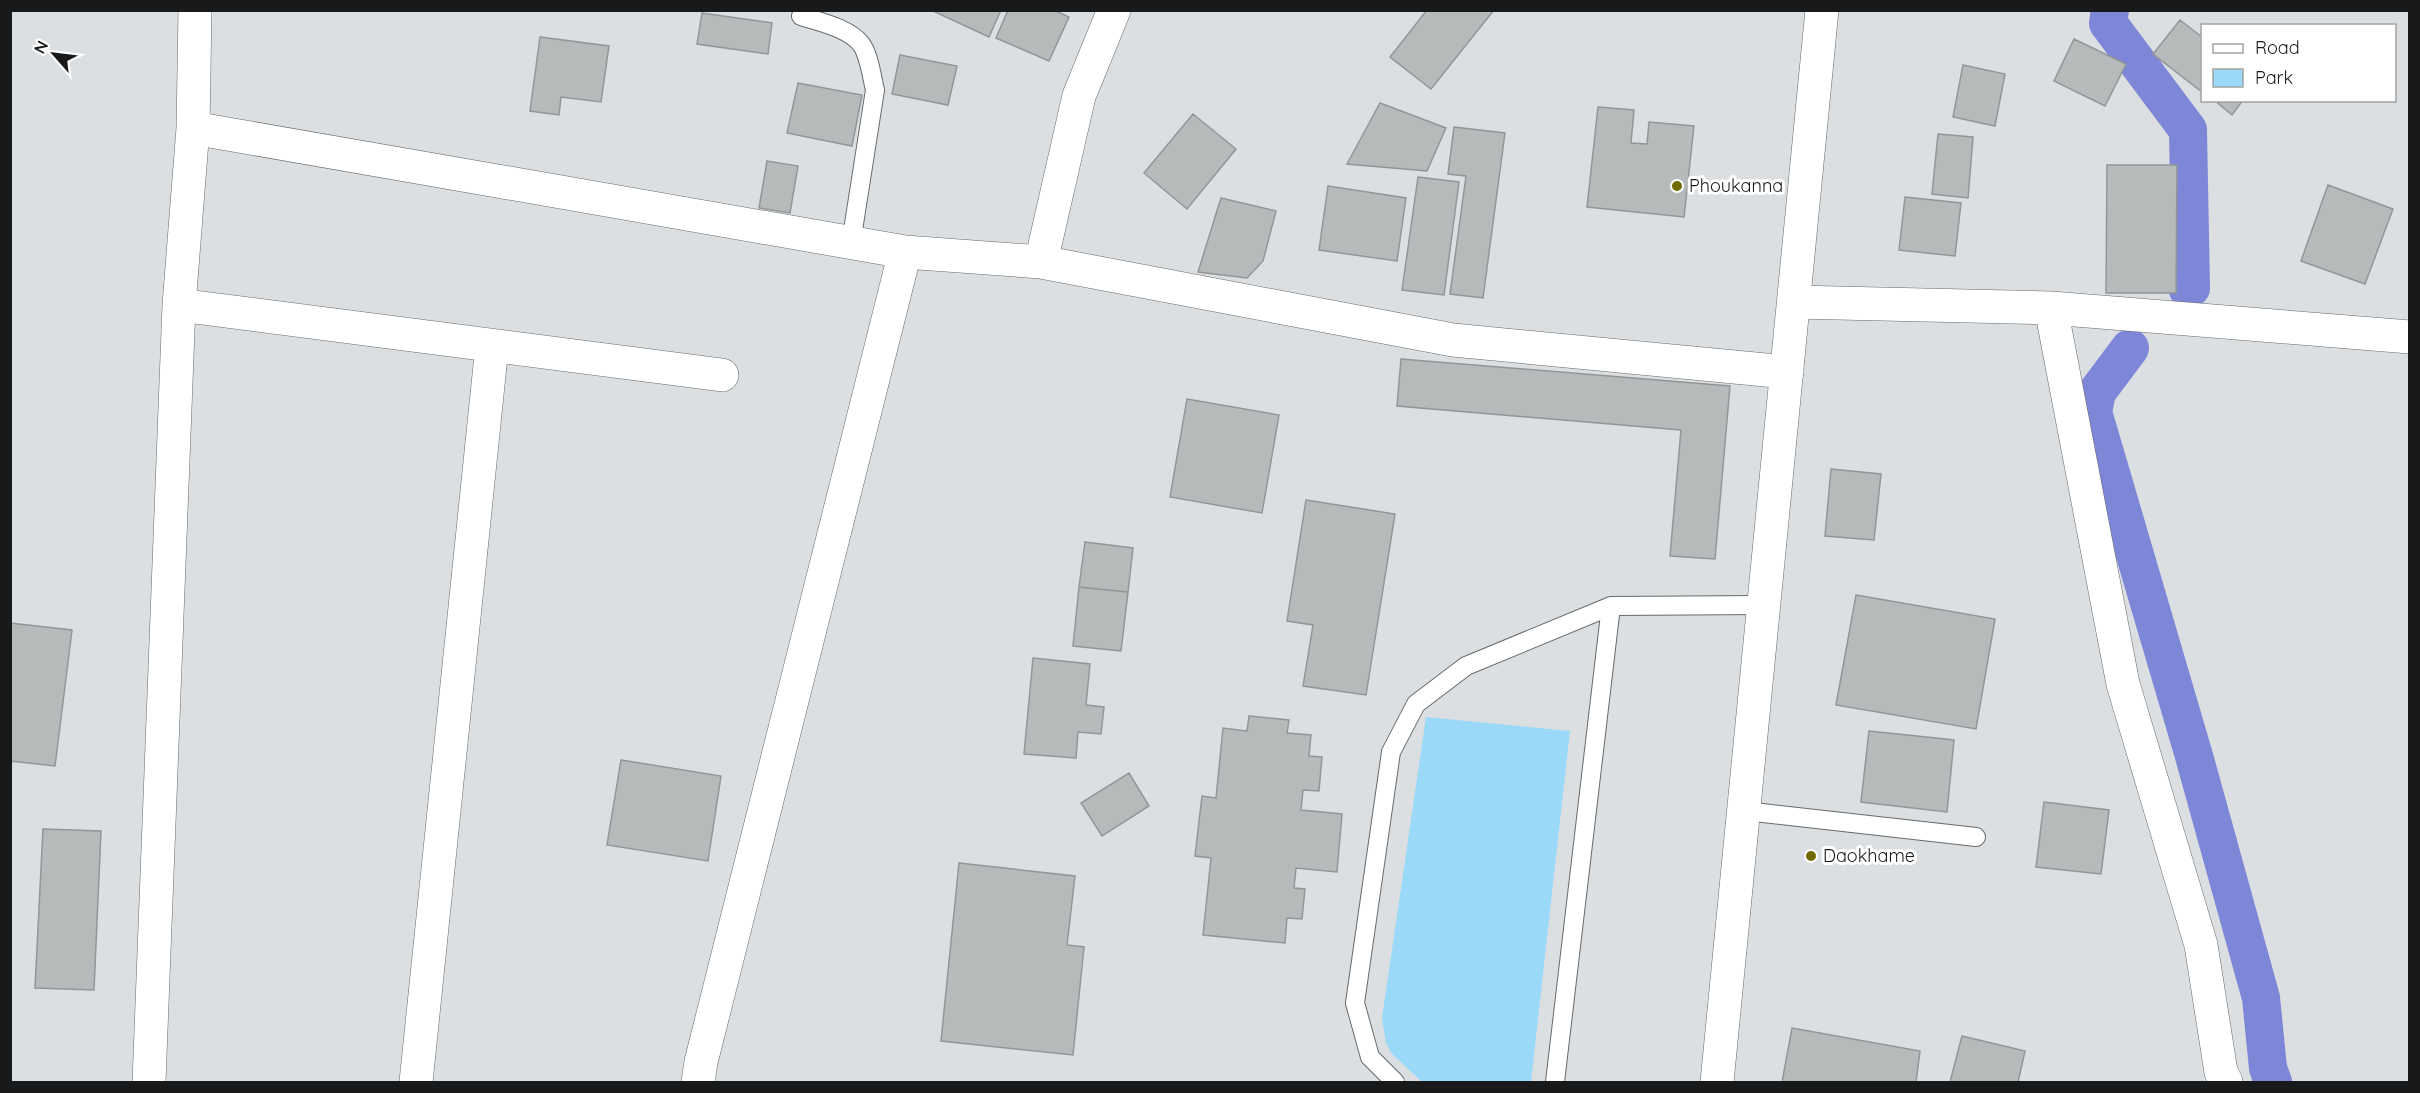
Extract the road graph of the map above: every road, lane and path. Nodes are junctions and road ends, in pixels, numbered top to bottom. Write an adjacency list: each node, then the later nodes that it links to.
1 (195, 10): 5 (street)
2 (1114, 10): 8 (street)
3 (1822, 10): 9 (street)
4 (801, 16): 6 (lane)
5 (193, 128): 6 (street); 10 (street)
6 (851, 243): 7 (street)
7 (905, 252): 8 (street); 22 (street)
8 (1041, 262): 14 (street)
9 (1794, 302): 11 (street); 14 (street)
10 (179, 306): 13 (street); 20 (street)
11 (2051, 308): 12 (street); 26 (street)
12 (2409, 337)
13 (492, 346): 15 (street); 21 (street)
14 (1787, 372): 16 (street)
15 (722, 375)
16 (1762, 605): 17 (lane); 18 (street)
17 (1611, 606): 23 (lane); 24 (lane)
18 (1744, 811): 19 (lane); 25 (street)
19 (1976, 837)
20 (148, 1083)
21 (416, 1083)
22 (698, 1083)
23 (1395, 1083)
24 (1555, 1083)
25 (1718, 1083)
26 (2226, 1083)

